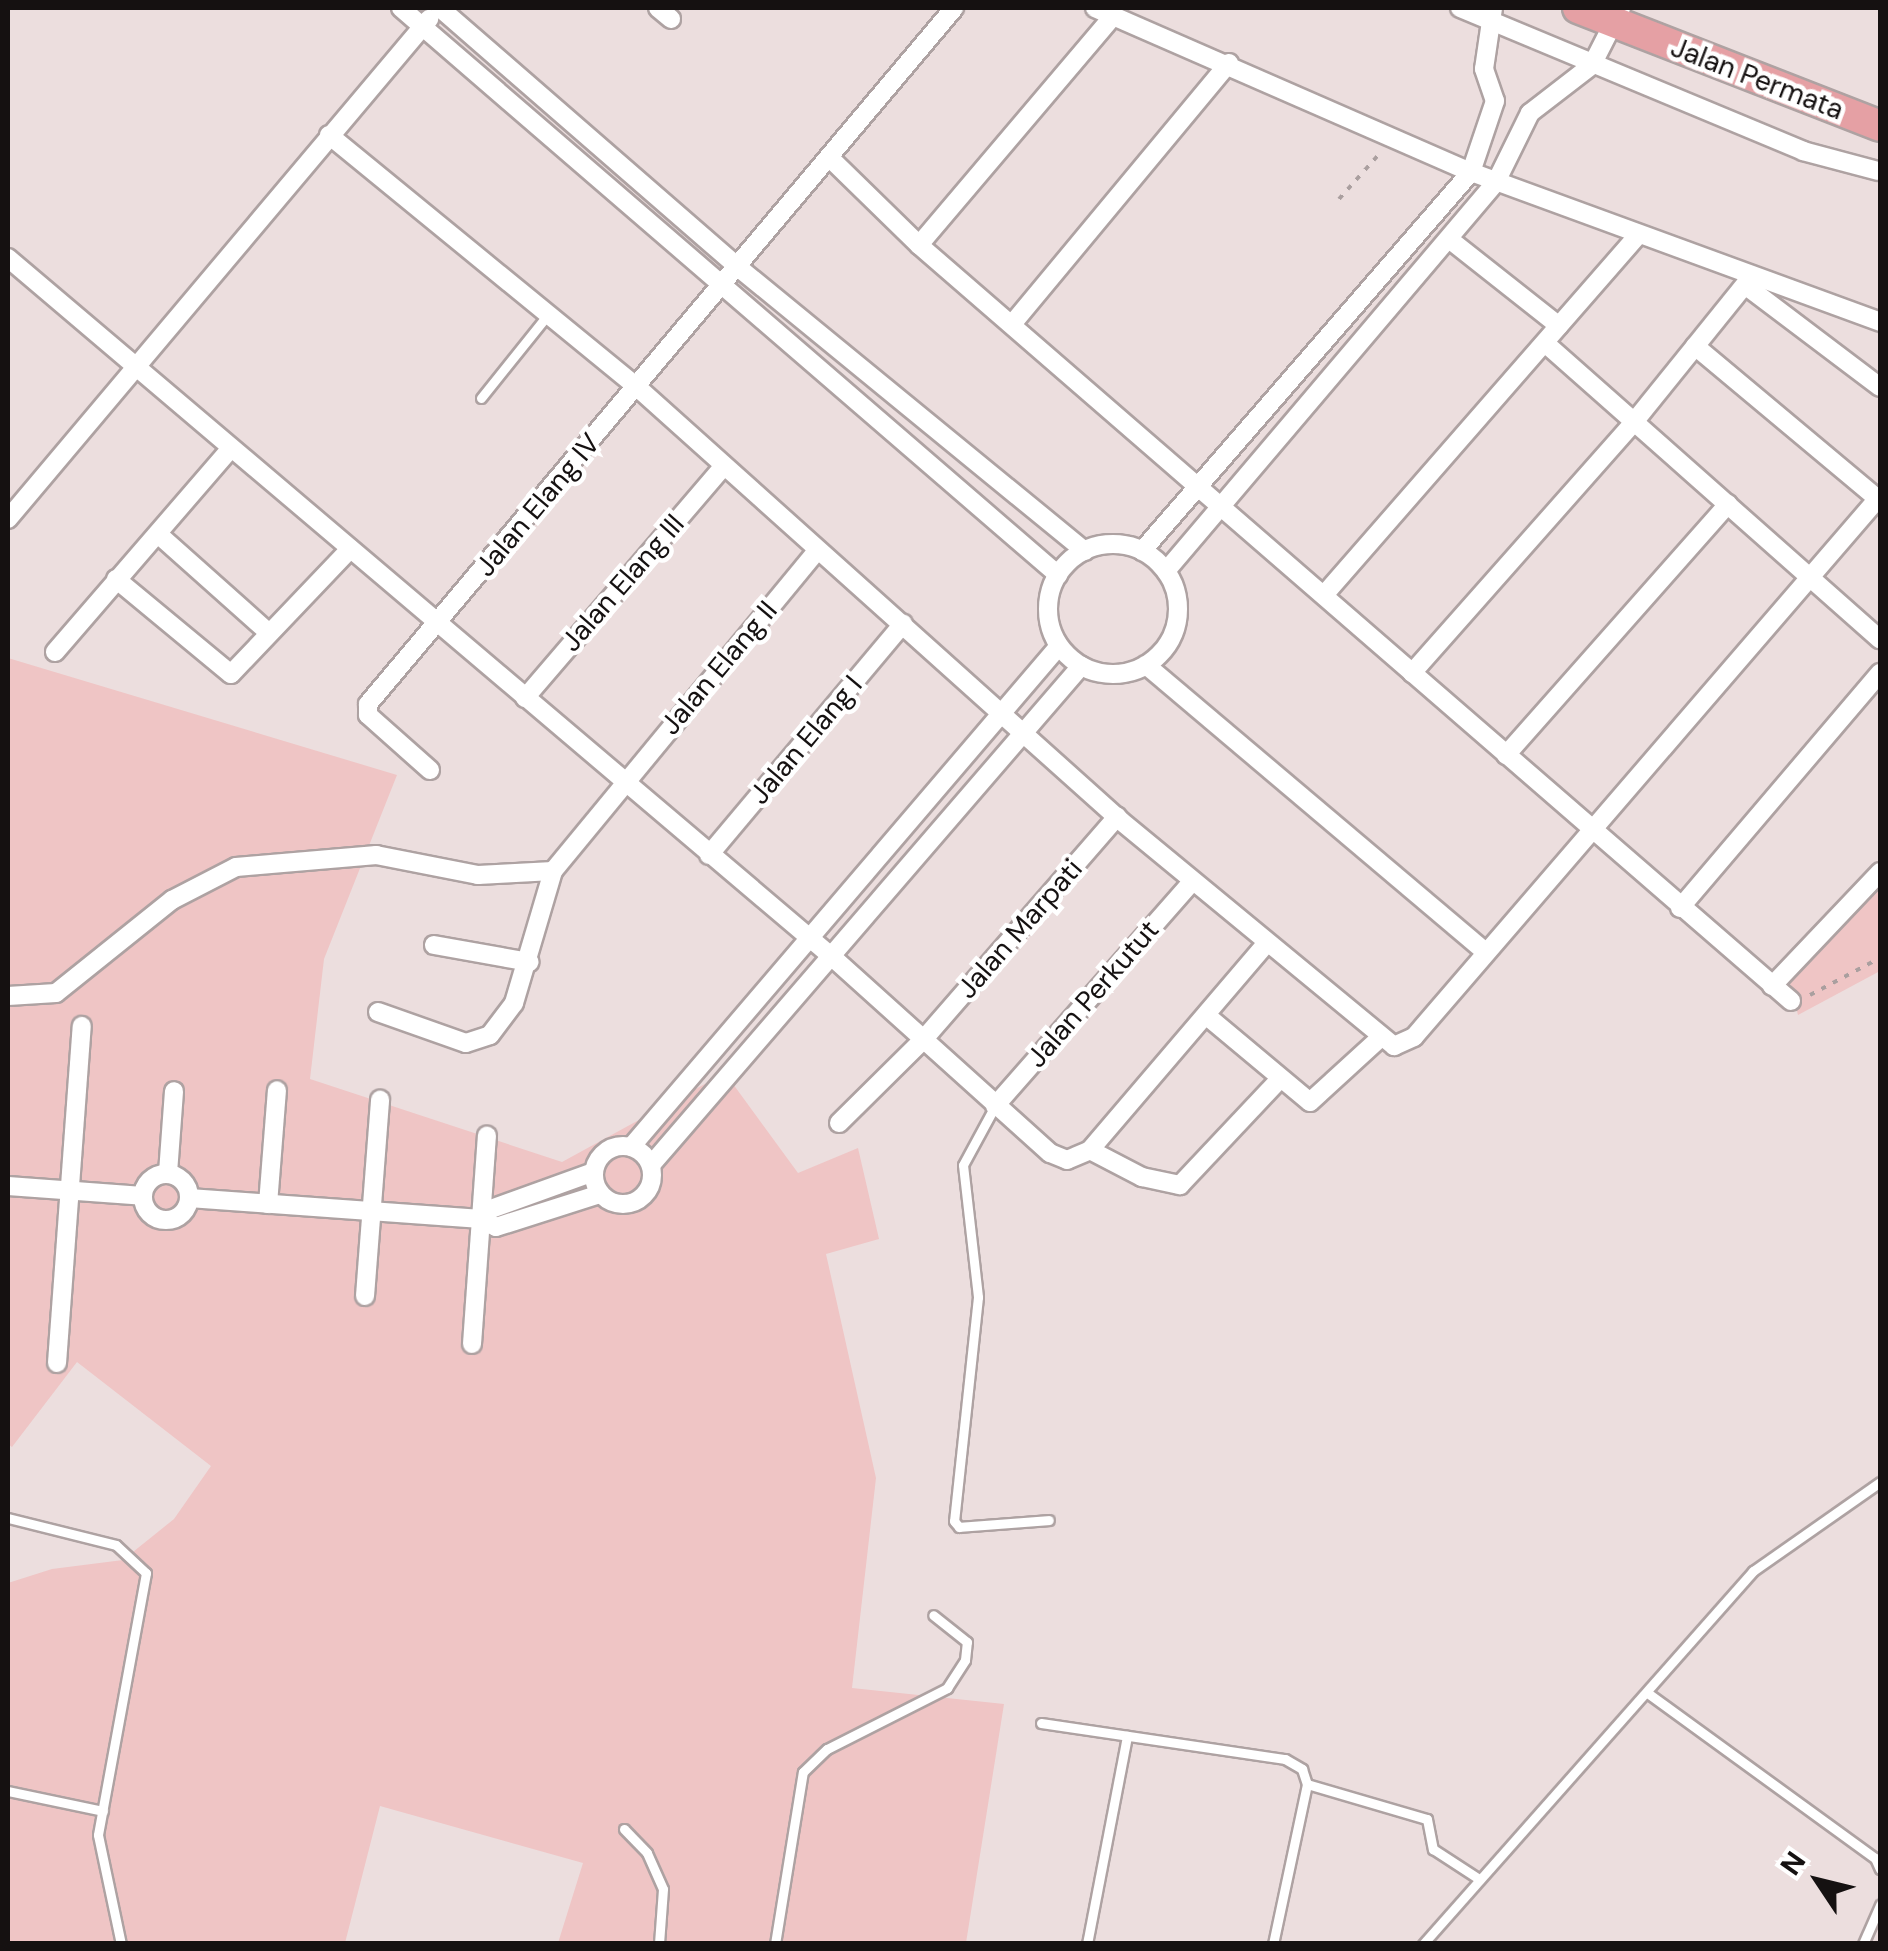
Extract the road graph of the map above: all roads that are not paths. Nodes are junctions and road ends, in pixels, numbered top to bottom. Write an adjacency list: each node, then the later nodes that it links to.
1 (400, 8): 10 (street)
2 (440, 8): 10 (street); 23 (street)
3 (954, 8): 15 (street, Jalan Elang IV)
4 (1095, 8): 8 (street)
5 (1460, 8): 7 (street)
6 (1578, 8): 9 (main road, Jalan Permata)
7 (1492, 14): 12 (street); 17 (street)
8 (1114, 15): 11 (street); 21 (street)
9 (1618, 15): 12 (street); 13 (main road, Jalan Permata)
10 (422, 26): 14 (street); 25 (street)
11 (1229, 63): 17 (street); 27 (street)
12 (1592, 65): 16 (street); 18 (street)
13 (1880, 126)
14 (329, 135): 26 (street); 32 (street)
15 (832, 160): 21 (street); 23 (street, Jalan Elang IV)
16 (1878, 171)
17 (1471, 172): 18 (street); 39 (street)
18 (1496, 182): 19 (street); 20 (street)
19 (1638, 235): 24 (street); 29 (street)
20 (1449, 239): 29 (street); 41 (street)
21 (920, 245): 27 (street)
22 (8, 258): 32 (street)
23 (739, 268): 25 (street, Jalan Elang IV); 46 (street)
24 (1748, 281): 28 (street); 31 (street); 34 (street)
25 (720, 286): 33 (street, Jalan Elang IV); 50 (street)
26 (546, 317): 33 (street); 35 (lane)
27 (1012, 322): 39 (street)
28 (1880, 322)
29 (1559, 326): 30 (street)
30 (1545, 343): 36 (street); 53 (street)
31 (1695, 346): 36 (street); 40 (street)
32 (137, 368): 37 (street); 43 (street)
33 (637, 387): 38 (street); 54 (street, Jalan Elang IV)
34 (1880, 387)
35 (481, 398)
36 (1634, 422): 42 (street); 62 (street)
37 (231, 448): 44 (street); 45 (street)
38 (721, 469): 48 (street); 64 (street, Jalan Elang III)
39 (1200, 487): 41 (street); 47 (street)
40 (1879, 498): 51 (street)
41 (1221, 504): 49 (street); 53 (street)
42 (1728, 504): 51 (street); 67 (street)
43 (8, 520)
44 (158, 534): 52 (street); 56 (street)
45 (350, 549): 54 (street); 56 (street)
46 (1085, 551): 47 (street); 50 (street)
47 (1142, 551): 49 (street)
48 (816, 552): 55 (street); 69 (street, Jalan Elang II)
49 (1166, 572): 60 (street)
50 (1058, 575): 58 (street)
51 (1810, 578): 57 (street); 71 (street)
52 (116, 579): 56 (street); 59 (street)
53 (1324, 595): 62 (street)
54 (438, 623): 64 (street); 68 (street, Jalan Elang IV)
55 (902, 624): 65 (street); 72 (street, Jalan Elang I)
56 (269, 633)
57 (1880, 639)
58 (1059, 646): 61 (street); 65 (street)
59 (55, 652)
60 (1146, 665): 61 (street); 80 (street)
61 (1081, 666): 66 (street)
62 (1412, 672): 67 (street)
63 (1880, 673): 76 (street)
64 (525, 698): 69 (street)
65 (1004, 713): 66 (street); 77 (street)
66 (1024, 730): 70 (street); 81 (street)
67 (1506, 755): 71 (street)
68 (430, 770)
69 (622, 784): 72 (street); 73 (street, Jalan Elang II)
70 (1116, 817): 75 (street); 90 (street, Jalan Marpati)
71 (1589, 828): 76 (street); 80 (street)
72 (710, 855): 77 (street)
73 (553, 871): 82 (street); 84 (street)
74 (1880, 872): 83 (street)
75 (1192, 882): 78 (street); 95 (street, Jalan Perkutut)
76 (1680, 908): 83 (street)
77 (812, 941): 81 (street); 98 (street)
78 (1267, 943): 87 (street); 89 (street)
79 (434, 944): 82 (street)
80 (1486, 952): 89 (street)
81 (830, 955): 90 (street); 100 (street)
82 (529, 962): 86 (street)
83 (1772, 986): 85 (street)
84 (8, 996)
85 (1791, 1001)
86 (378, 1012)
87 (1207, 1016): 91 (street); 99 (street)
88 (82, 1026): 104 (street)
89 (1380, 1038): 91 (street)
90 (923, 1040): 95 (street); 96 (street, Jalan Marpati)
91 (1278, 1080): 99 (street)
92 (277, 1090): 108 (street)
93 (174, 1092): 102 (street)
94 (380, 1100): 109 (street)
95 (995, 1106): 99 (street); 116 (lane)
96 (840, 1123)
97 (487, 1136): 110 (street)
98 (630, 1147): 100 (street); 101 (street)
99 (1090, 1150)
100 (650, 1164): 105 (street)
101 (594, 1172): 105 (street); 110 (street)
102 (168, 1174): 106 (street); 107 (street)
103 (8, 1186): 104 (street)
104 (70, 1190): 106 (street); 113 (street)
105 (600, 1194): 110 (street)
106 (143, 1196): 107 (street)
107 (190, 1198): 108 (street)
108 (268, 1204): 109 (street)
109 (372, 1211): 110 (street); 111 (street)
110 (481, 1219): 112 (street)
111 (365, 1296)
112 (472, 1344)
113 (56, 1363)
114 (1880, 1482): 118 (lane)
115 (8, 1518): 123 (lane)
116 (1049, 1520)
117 (932, 1616): 130 (lane)
118 (1649, 1694): 125 (lane); 126 (lane)
119 (1041, 1723): 120 (lane)
120 (1126, 1736): 121 (lane); 131 (lane)
121 (1307, 1784): 126 (lane); 132 (lane)
122 (8, 1791): 123 (lane)
123 (103, 1811): 128 (lane)
124 (624, 1829): 129 (lane)
125 (1880, 1869)
126 (1479, 1878): 133 (lane)
127 (1880, 1905): 134 (lane)
128 (121, 1944)
129 (659, 1944)
130 (776, 1944)
131 (1086, 1944)
132 (1274, 1944)
133 (1422, 1944)
134 (1863, 1944)

